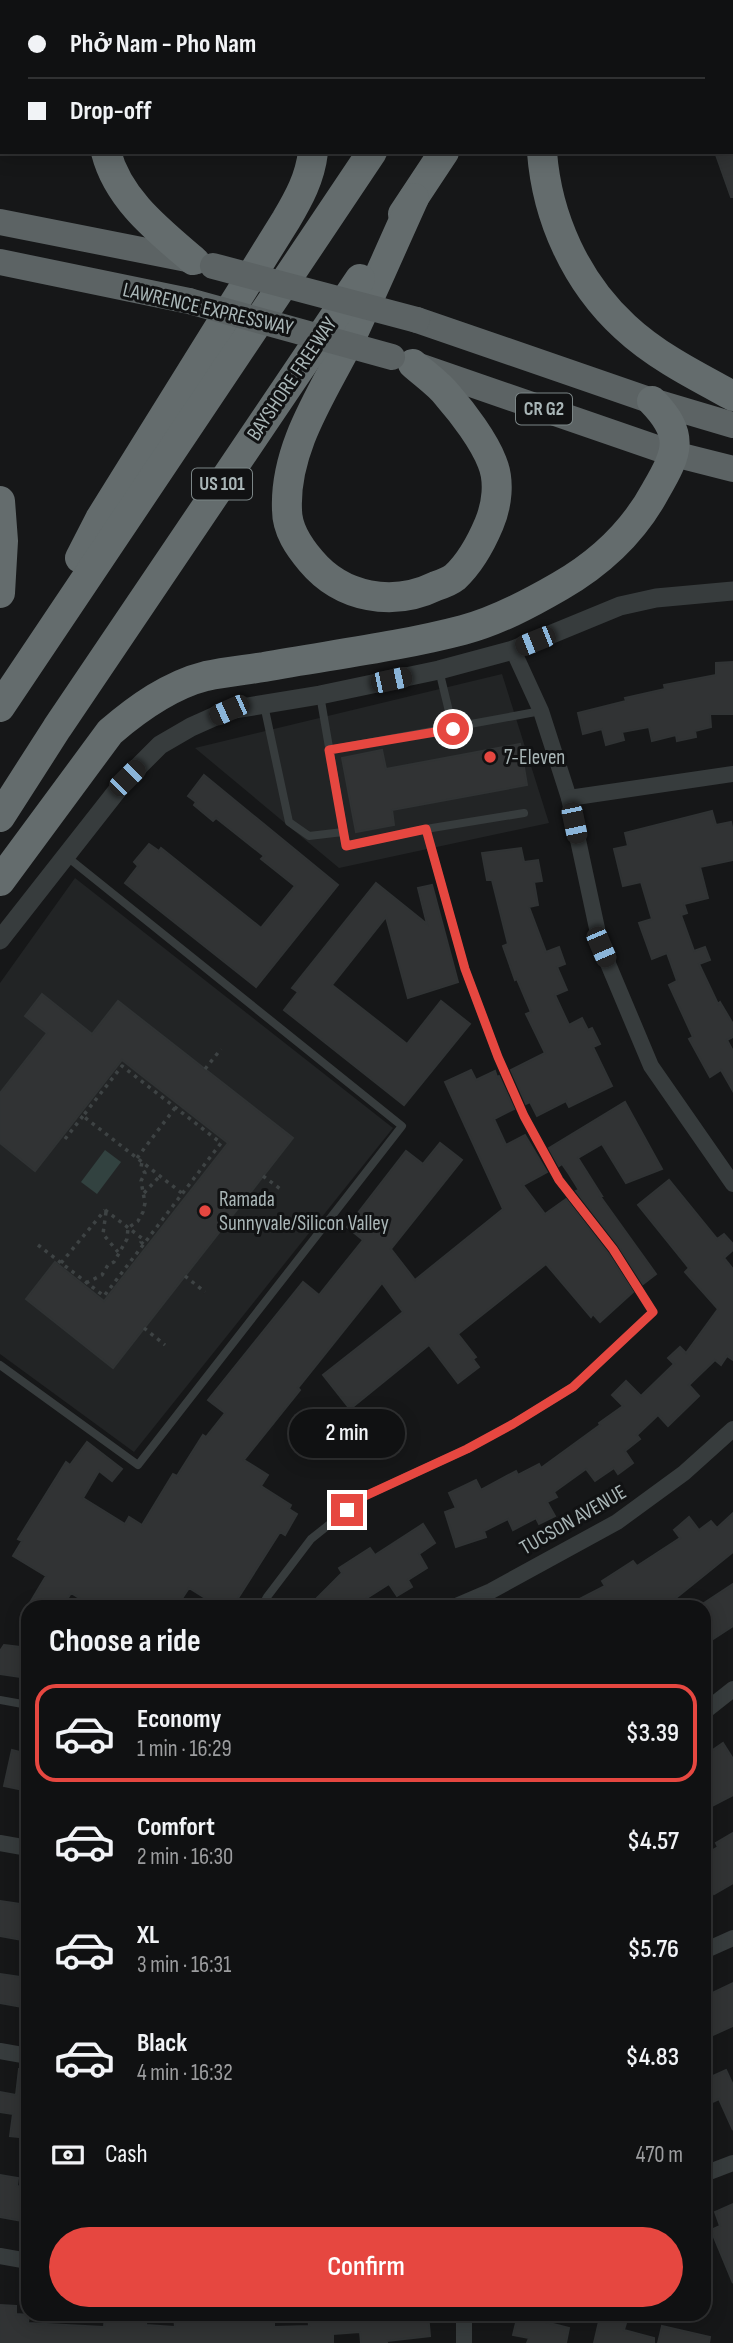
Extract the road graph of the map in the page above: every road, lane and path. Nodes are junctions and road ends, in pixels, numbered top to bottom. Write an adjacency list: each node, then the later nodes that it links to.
1 (106, 154): 9 (highway)
2 (313, 154): 22 (highway)
3 (371, 154): 22 (highway, US 101)
4 (443, 154): 6 (highway, BAYSHORE FREEWAY / US 101)
5 (542, 154): 11 (highway)
6 (414, 198): 10 (highway); 30 (highway, BAYSHORE FREEWAY / US 101)
7 (0, 222): 9 (highway, LAWRENCE EXPRESSWAY / CR G2)
8 (0, 262): 10 (highway, LAWRENCE EXPRESSWAY / CR G2, bridge)
9 (203, 263): 12 (highway, LAWRENCE EXPRESSWAY / CR G2, bridge)
10 (402, 361): 14 (highway, LAWRENCE EXPRESSWAY / CR G2)
11 (733, 396)
12 (652, 401): 13 (highway, LAWRENCE EXPRESSWAY / CR G2); 14 (highway)
13 (733, 425)
14 (674, 454): 15 (highway, LAWRENCE EXPRESSWAY / CR G2); 34 (highway)
15 (733, 469)
16 (0, 501): 18 (highway)
17 (733, 591): 19 (street)
18 (0, 593)
19 (513, 650): 20 (street); 24 (street)
20 (439, 670): 21 (street); 25 (lane)
21 (320, 695): 23 (street); 26 (lane)
22 (6, 698)
23 (264, 705): 32 (lane); 33 (street)
24 (541, 711): 25 (lane); 28 (street)
25 (453, 729): 26 (lane)
26 (329, 750): 32 (lane)
27 (733, 774): 28 (street)
28 (569, 798): 45 (street)
29 (524, 813): 31 (lane)
30 (0, 817)
31 (426, 829): 32 (lane); 63 (lane)
32 (343, 832)
33 (66, 856): 35 (street); 61 (lane)
34 (0, 881)
35 (0, 940)
36 (221, 1049): 37 (path)
37 (205, 1069)
38 (177, 1106): 39 (path); 41 (path); 48 (path)
39 (83, 1116): 40 (path); 41 (path)
40 (65, 1139)
41 (137, 1158): 42 (path)
42 (142, 1162): 43 (path); 47 (path)
43 (160, 1176): 47 (path); 48 (path)
44 (263, 1176): 46 (path)
45 (733, 1184)
46 (283, 1191)
47 (144, 1193): 50 (path)
48 (183, 1194): 52 (path)
49 (105, 1210): 50 (path); 53 (path); 54 (path)
50 (128, 1228): 52 (path); 53 (path)
51 (38, 1245): 54 (path)
52 (145, 1245): 55 (path)
53 (118, 1252): 55 (path)
54 (61, 1263): 57 (path)
55 (118, 1267): 57 (path); 57 (path)
56 (185, 1276): 58 (path)
57 (86, 1283)
58 (205, 1292)
59 (144, 1328): 60 (path)
60 (165, 1345)
61 (0, 1365)
62 (733, 1429): 64 (street, TUCSON AVENUE)
63 (265, 1600)
64 (470, 1600)
65 (733, 1689): 68 (street)
66 (0, 1700): 67 (lane)
67 (21, 1704)
68 (711, 1706)
69 (0, 1843): 70 (street)
70 (21, 1847)
71 (733, 1938): 72 (street)
72 (711, 1948)
73 (0, 2051): 74 (street)
74 (21, 2055)
75 (733, 2163): 76 (street)
76 (711, 2171)
77 (0, 2256): 78 (street)
78 (21, 2260)
79 (464, 2321): 80 (street)
80 (464, 2343)

